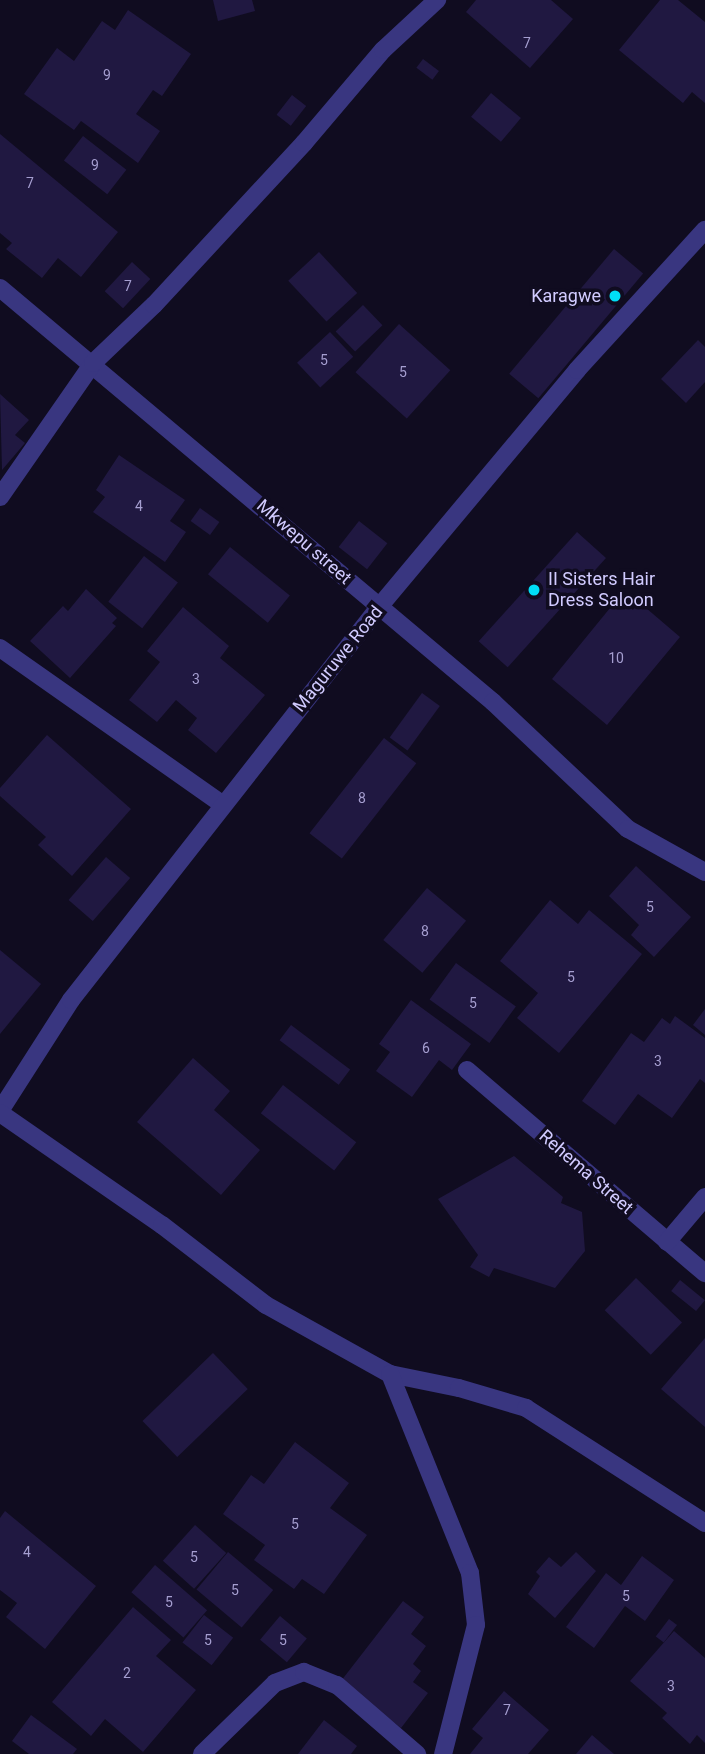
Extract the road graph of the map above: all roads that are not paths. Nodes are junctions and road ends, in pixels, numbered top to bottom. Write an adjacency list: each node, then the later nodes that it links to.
1 (437, 0): 4 (street)
2 (705, 230): 6 (street, Maguruwe Road)
3 (0, 288): 4 (street, Mkwepu street)
4 (93, 363): 5 (street); 6 (street, Mkwepu street)
5 (0, 497)
6 (379, 607): 8 (street, Maguruwe Road); 9 (street, Mkwepu street)
7 (0, 648): 8 (street)
8 (222, 804): 11 (street, Maguruwe Road)
9 (705, 872)
10 (467, 1070): 13 (street, Rehema Street)
11 (0, 1112): 15 (street)
12 (705, 1197): 13 (street)
13 (667, 1242): 14 (street, Rehema Street)
14 (705, 1273)
15 (390, 1374): 16 (street); 19 (street)
16 (705, 1523)
17 (202, 1754): 18 (street)
18 (417, 1754)
19 (443, 1754)

